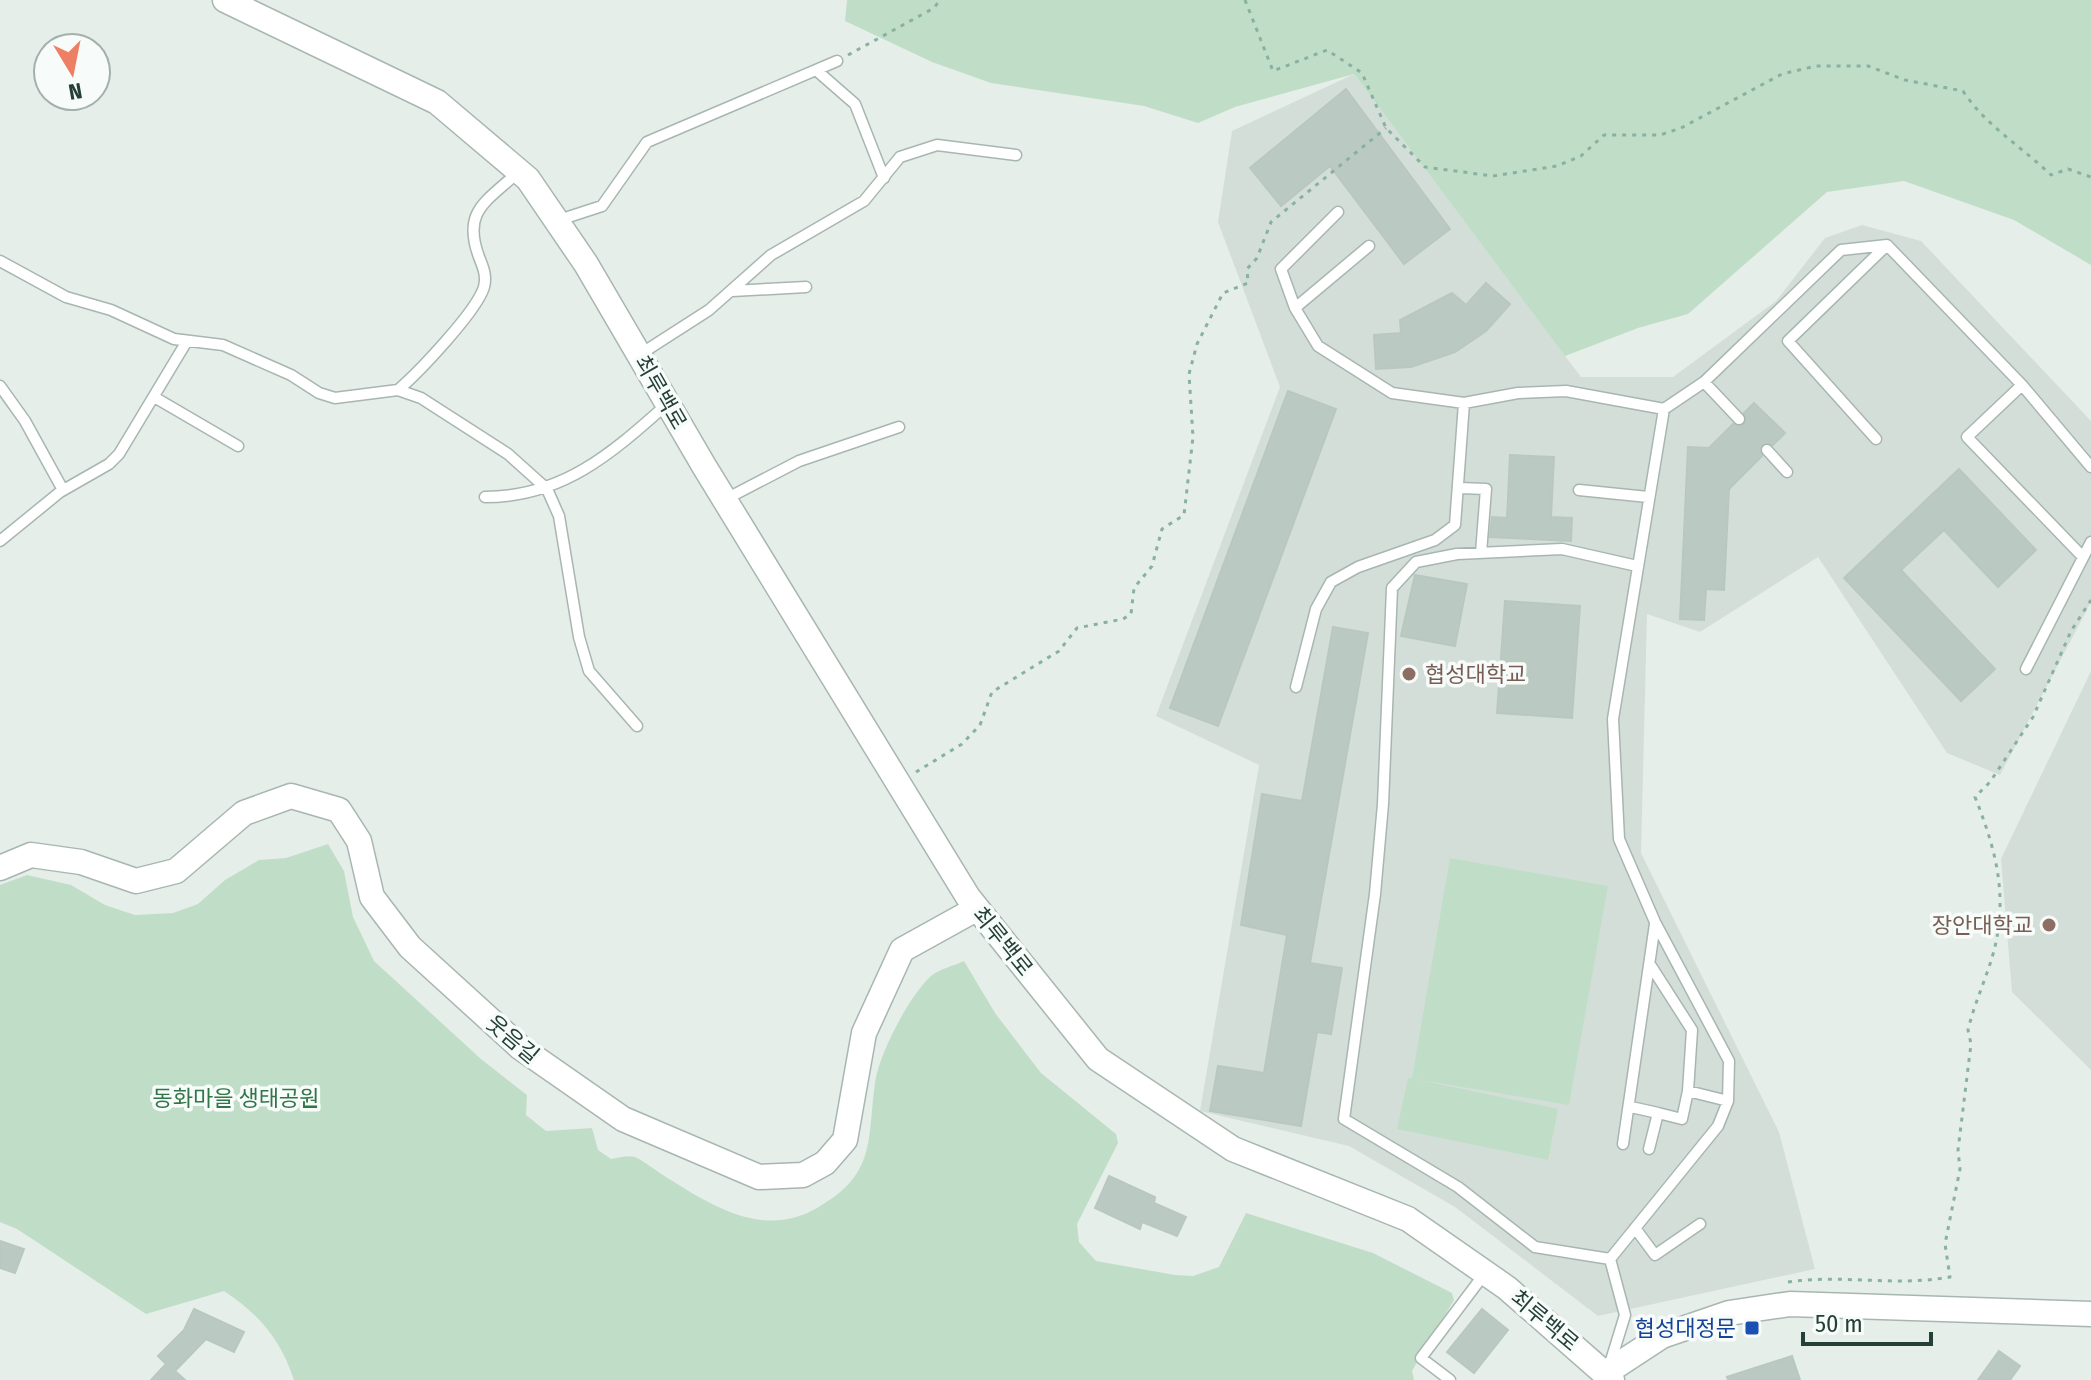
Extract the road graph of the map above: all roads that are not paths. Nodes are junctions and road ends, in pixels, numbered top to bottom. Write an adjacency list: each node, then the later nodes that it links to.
1 (225, 0): 5 (street, 최루백로)
2 (837, 61): 3 (lane)
3 (816, 70): 6 (lane); 8 (lane)
4 (1016, 155): 6 (lane)
5 (519, 171): 8 (street, 최루백로); 20 (lane)
6 (884, 178): 13 (lane)
7 (1338, 212): 14 (lane)
8 (557, 221): 16 (street, 최루백로)
9 (1887, 245): 17 (lane); 18 (lane); 27 (lane)
10 (1369, 246): 14 (lane)
11 (0, 261): 15 (lane)
12 (806, 287): 13 (lane)
13 (731, 292): 16 (lane)
14 (1295, 308): 22 (lane)
15 (187, 341): 20 (lane); 21 (lane)
16 (639, 355): 23 (street, 최루백로)
17 (1704, 382): 24 (lane); 25 (lane)
18 (2022, 385): 30 (lane); 42 (lane)
19 (0, 386): 34 (lane)
20 (398, 390): 33 (lane)
21 (154, 397): 28 (lane); 34 (lane)
22 (1464, 403): 24 (lane); 32 (lane)
23 (668, 404): 33 (lane); 38 (street, 최루백로)
24 (1664, 409): 37 (lane)
25 (1739, 419)
26 (899, 427): 38 (lane)
27 (1876, 439)
28 (238, 446)
29 (1767, 450): 31 (lane)
30 (2091, 467)
31 (1787, 472)
32 (1460, 488): 41 (lane); 45 (lane)
33 (547, 489): 36 (lane); 46 (lane)
34 (63, 490): 39 (lane)
35 (1579, 490): 37 (lane)
36 (485, 497)
37 (1648, 497): 43 (lane)
38 (724, 500): 48 (street, 최루백로)
39 (0, 541)
40 (2091, 542): 42 (lane)
41 (1481, 553): 43 (lane); 59 (lane)
42 (2082, 556): 44 (lane)
43 (1637, 566): 49 (lane)
44 (2026, 669)
45 (1296, 687)
46 (637, 726)
47 (0, 868): 48 (street, 웃음길)
48 (976, 909): 60 (street, 최루백로)
49 (1655, 922): 50 (lane); 52 (lane)
50 (1651, 966): 51 (lane); 53 (lane)
51 (1688, 1091): 52 (lane); 54 (lane)
52 (1728, 1101): 58 (lane)
53 (1631, 1107): 54 (lane); 55 (lane)
54 (1658, 1113): 56 (lane)
55 (1623, 1144)
56 (1649, 1149)
57 (1700, 1224): 58 (lane)
58 (1635, 1228): 59 (lane)
59 (1610, 1259): 62 (lane)
60 (1485, 1273): 62 (street, 최루백로); 63 (lane)
61 (2091, 1314): 62 (street)
62 (1610, 1376)
63 (1450, 1380)

